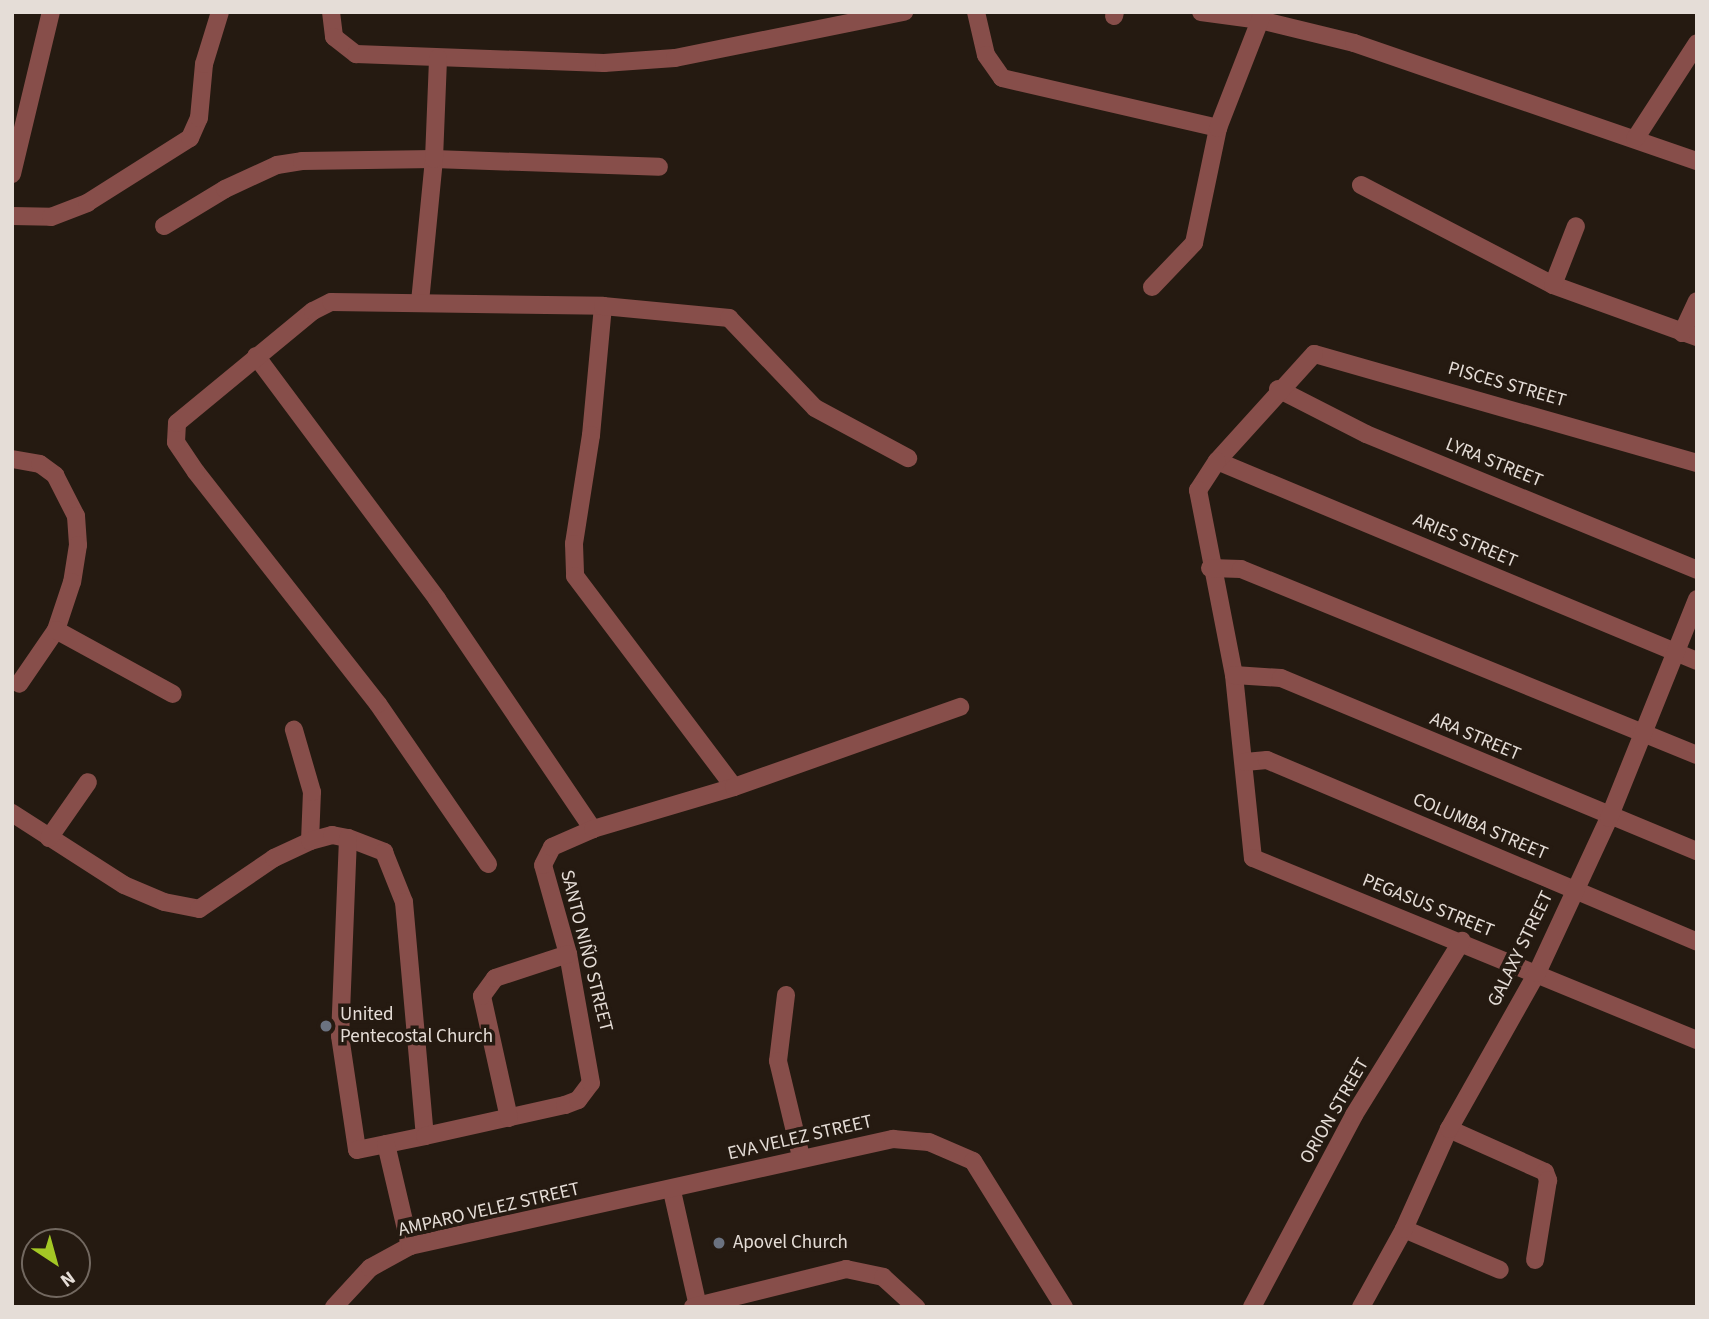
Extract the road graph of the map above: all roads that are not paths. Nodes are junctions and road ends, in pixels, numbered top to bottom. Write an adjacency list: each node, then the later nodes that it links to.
1 (51, 12): 15 (street)
2 (220, 12): 17 (street)
3 (331, 12): 9 (street)
4 (904, 12): 9 (street)
5 (976, 12): 10 (street)
6 (1201, 12): 7 (street)
7 (1260, 20): 10 (street); 11 (street)
8 (1697, 43): 11 (street)
9 (438, 58): 12 (street)
10 (1218, 128): 21 (street)
11 (1635, 139): 13 (street)
12 (434, 159): 14 (street); 18 (street); 23 (street)
13 (1697, 161)
14 (659, 167)
15 (12, 174)
16 (1361, 185): 20 (street)
17 (12, 216)
18 (164, 226)
19 (1576, 226): 20 (street)
20 (1553, 285): 25 (street)
21 (1152, 287)
22 (1697, 301): 25 (street)
23 (420, 302): 24 (street); 26 (street)
24 (603, 306): 28 (street); 47 (street)
25 (1689, 335)
26 (256, 356): 50 (street); 55 (street)
27 (1278, 389): 30 (street); 31 (street, PISCES STREET); 33 (street, LYRA STREET)
28 (908, 458)
29 (12, 459): 35 (street)
30 (1217, 460): 32 (street); 36 (street, ARIES STREET)
31 (1697, 463)
32 (1210, 568): 38 (street); 43 (street)
33 (1697, 570)
34 (1697, 600): 36 (street, GALAXY STREET)
35 (56, 630): 39 (street); 40 (street)
36 (1674, 651): 37 (street, ARIES STREET); 43 (street, GALAXY STREET)
37 (1697, 662)
38 (1234, 675): 45 (street); 49 (street, ARA STREET)
39 (19, 684)
40 (173, 694)
41 (960, 707): 47 (street, SANTO NIÑO STREET)
42 (294, 730): 53 (street)
43 (1643, 732): 44 (street); 49 (street, GALAXY STREET)
44 (1697, 755)
45 (1245, 762): 56 (street, COLUMBA STREET); 57 (street, PEGASUS STREET)
46 (88, 782): 51 (street)
47 (734, 787): 50 (street, SANTO NIÑO STREET)
48 (12, 814): 51 (street)
49 (1609, 818): 54 (street, ARA STREET); 56 (street, GALAXY STREET)
50 (593, 829): 59 (street, SANTO NIÑO STREET)
51 (49, 838): 53 (street)
52 (348, 838): 53 (street); 65 (street); 66 (street, SANTO NIÑO STREET)
53 (310, 841)
54 (1697, 851)
55 (488, 864)
56 (1574, 889): 58 (street, COLUMBA STREET); 60 (street, GALAXY STREET)
57 (1462, 941): 60 (street, PEGASUS STREET); 77 (street, ORION STREET)
58 (1697, 942)
59 (568, 954): 63 (street); 63 (street, SANTO NIÑO STREET)
60 (1537, 973): 62 (street, PEGASUS STREET); 64 (street, GALAXY STREET)
61 (786, 995): 67 (street)
62 (1697, 1040)
63 (509, 1118): 65 (street, SANTO NIÑO STREET)
64 (1449, 1129): 69 (street, GALAXY STREET); 71 (street)
65 (425, 1136): 66 (street, SANTO NIÑO STREET)
66 (386, 1144): 70 (street)
67 (801, 1157): 68 (street, EVA VELEZ STREET); 76 (street, EVA VELEZ STREET)
68 (672, 1191): 70 (street, AMPARO VELEZ STREET); 73 (street)
69 (1404, 1228): 72 (street); 78 (street, GALAXY STREET)
70 (410, 1246): 74 (street, AMPARO VELEZ STREET)
71 (1535, 1260)
72 (1500, 1270)
73 (695, 1306): 75 (street)
74 (334, 1307)
75 (916, 1307)
76 (1064, 1307)
77 (1252, 1307)
78 (1361, 1307)

